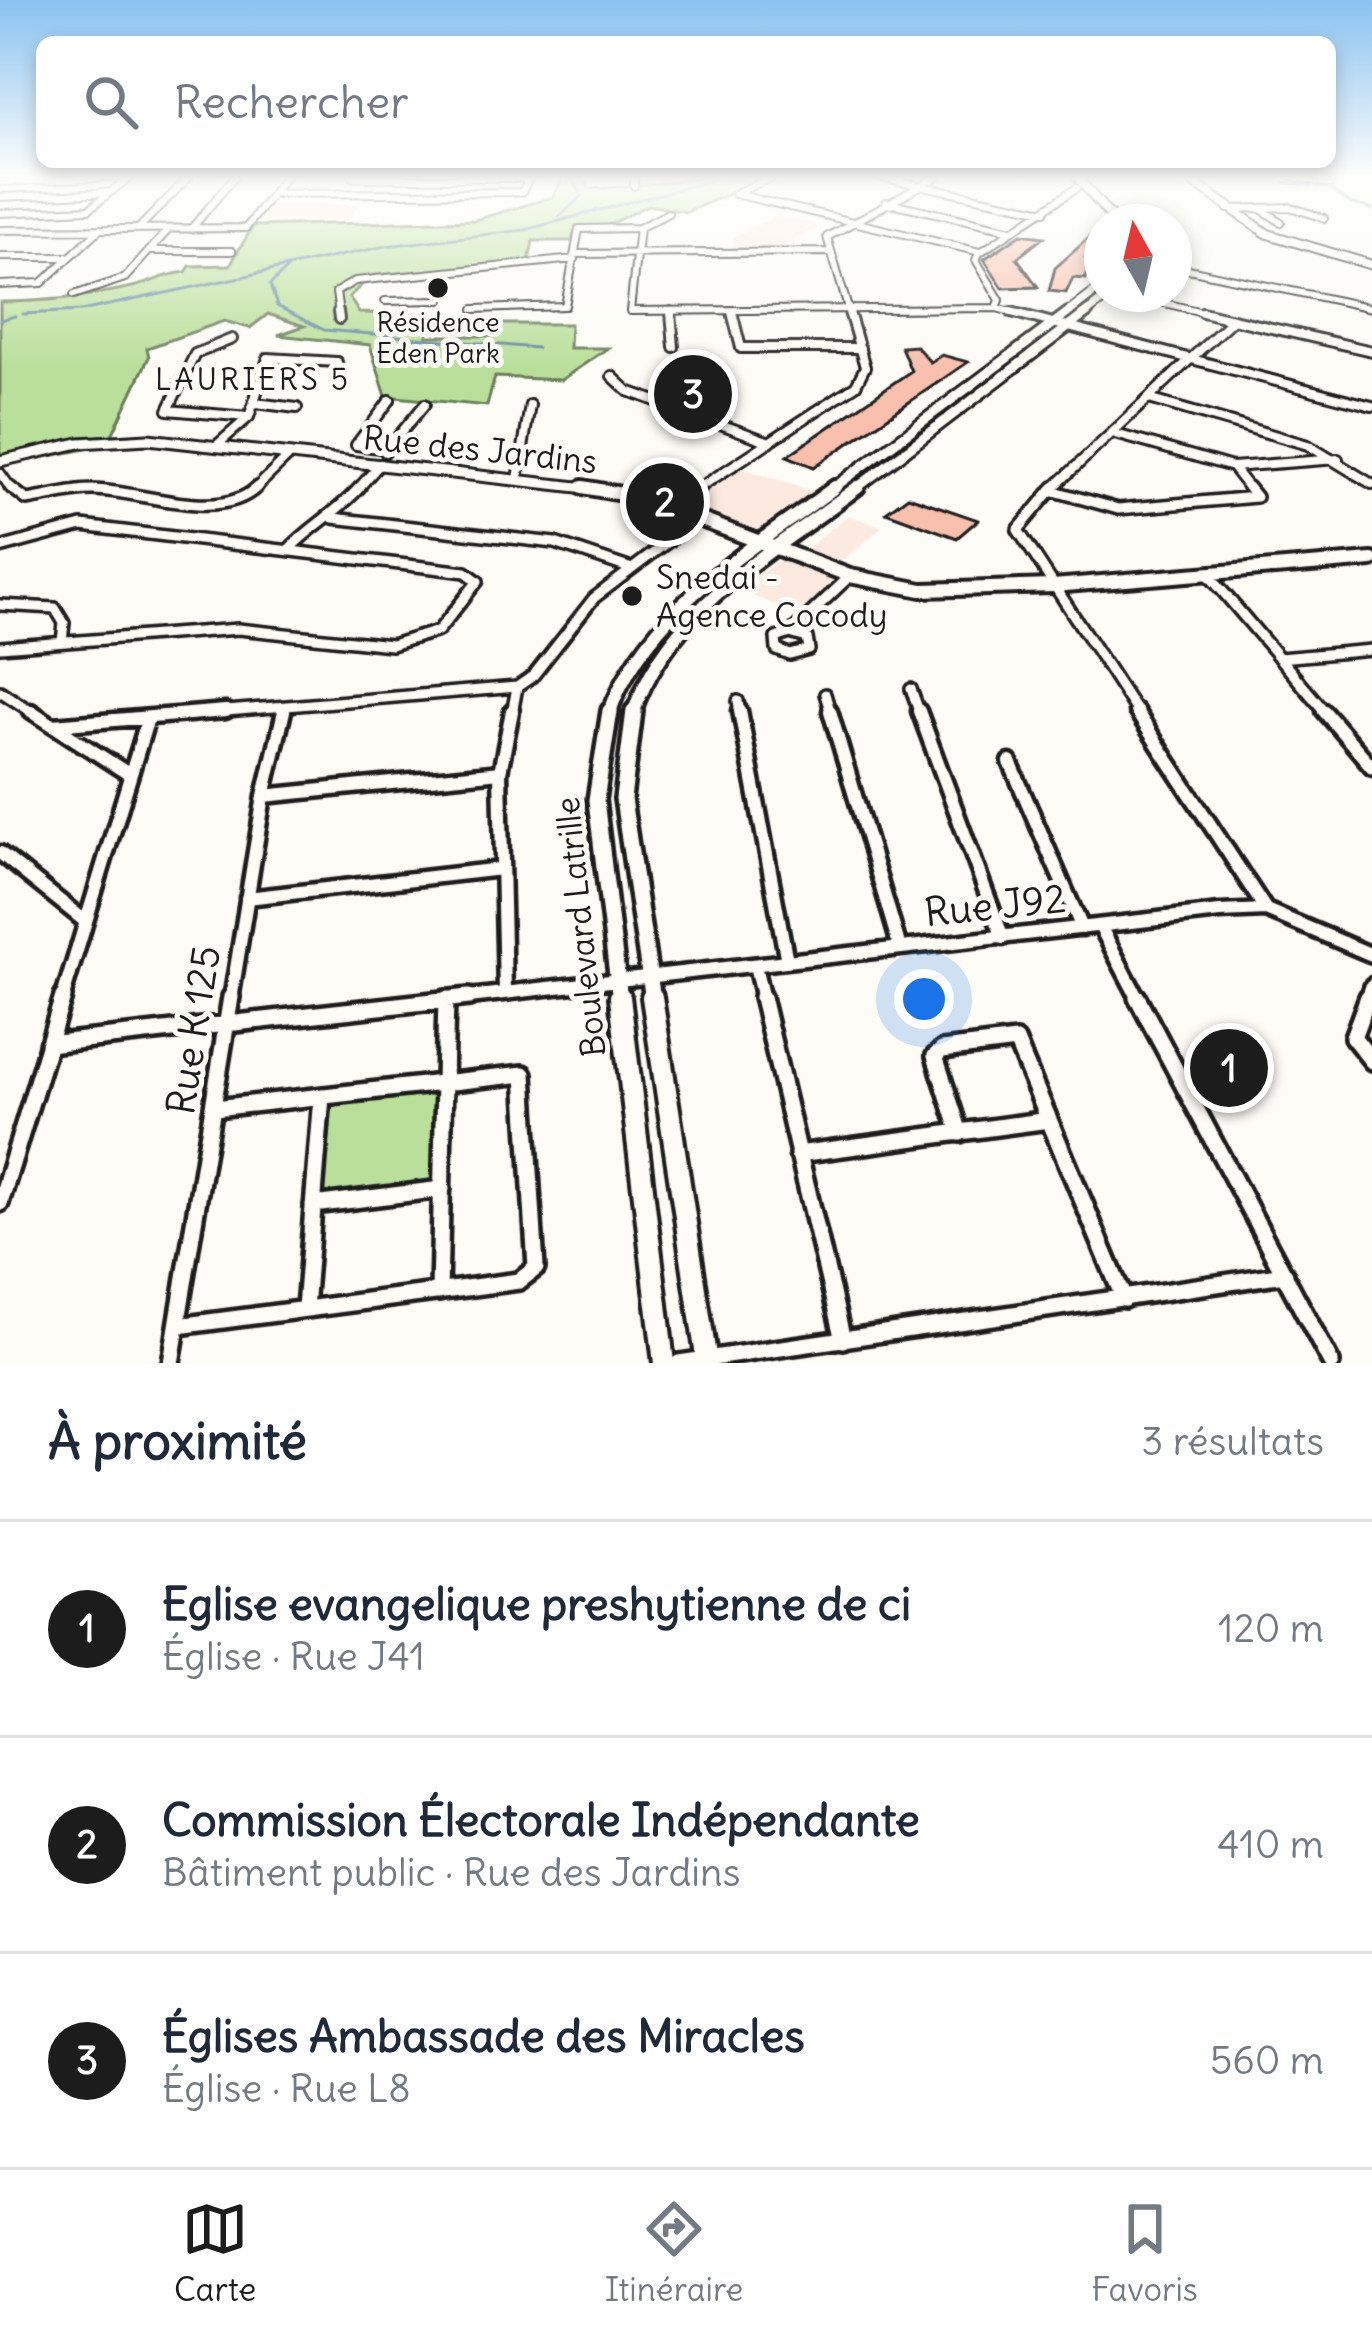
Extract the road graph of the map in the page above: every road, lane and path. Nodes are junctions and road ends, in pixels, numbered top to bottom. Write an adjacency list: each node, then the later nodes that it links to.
1 (88, 240): 14 (street)
2 (159, 240): 9 (street)
3 (577, 240): 16 (street)
4 (637, 240): 13 (street)
5 (829, 240): 11 (street)
6 (929, 240): 12 (street)
7 (998, 240): 12 (street)
8 (1282, 240): 17 (main road)
9 (149, 251): 10 (street); 21 (street)
10 (232, 251)
11 (828, 252): 13 (street); 27 (street)
12 (979, 252): 24 (street)
13 (635, 253): 16 (street); 31 (street)
14 (69, 256): 15 (street); 20 (street)
15 (0, 257)
16 (575, 257): 18 (street); 26 (street)
17 (1372, 265)
18 (452, 269): 22 (street); 32 (street)
19 (1192, 270): 25 (street)
20 (0, 285)
21 (74, 295)
22 (385, 301)
23 (1084, 303): 34 (main road, Boulevard Latrille)
24 (997, 308): 27 (street); 34 (street)
25 (1372, 308)
26 (474, 309)
27 (848, 309): 28 (street); 37 (street)
28 (732, 310): 31 (street); 37 (street)
29 (1084, 310): 34 (main road, Boulevard Latrille)
30 (1192, 310): 33 (street)
31 (671, 311): 36 (street)
32 (339, 319)
33 (1232, 320): 38 (street); 39 (street)
34 (1061, 324): 39 (street); 66 (main road, Boulevard Latrille); 69 (main road, Boulevard Latrille)
35 (232, 339): 49 (street)
36 (674, 347)
37 (860, 348): 51 (street)
38 (1372, 351)
39 (1192, 357): 42 (street); 47 (street)
40 (612, 376): 51 (street)
41 (340, 388): 44 (street)
42 (1149, 399): 50 (street); 55 (street)
43 (390, 400): 53 (street)
44 (256, 403): 48 (street); 49 (street)
45 (425, 404): 53 (street)
46 (530, 405): 60 (street)
47 (1372, 406)
48 (297, 408)
49 (249, 417): 52 (street)
50 (1112, 433): 58 (street); 62 (street)
51 (770, 442): 63 (street)
52 (216, 446): 54 (main road, Rue des Jardins); 56 (main road, Rue des Jardins)
53 (387, 449): 57 (street)
54 (290, 454): 57 (main road, Rue des Jardins); 59 (street)
55 (1339, 459): 58 (street); 61 (street)
56 (0, 461)
57 (377, 464): 60 (main road, Rue des Jardins); 64 (street)
58 (1232, 467): 62 (street)
59 (0, 473)
60 (518, 479): 63 (main road, Rue des Jardins)
61 (1372, 484)
62 (1051, 490): 74 (street)
63 (670, 507): 65 (main road, Rue des Jardins)
64 (333, 518): 68 (street); 71 (street)
65 (698, 519): 66 (main road, Rue des Jardins); 71 (street)
66 (759, 543): 69 (main road, Rue des Jardins); 107 (main road, Boulevard Latrille)
67 (0, 548): 68 (street)
68 (287, 550): 77 (street)
69 (777, 550): 73 (main road, Rue des Jardins); 106 (main road, Boulevard Latrille)
70 (1372, 560): 72 (main road, Rue des Jardins)
71 (629, 568): 81 (street)
72 (1207, 574): 74 (main road, Rue des Jardins); 80 (street)
73 (850, 576): 74 (main road, Rue des Jardins); 76 (street)
74 (1054, 586): 98 (street)
75 (0, 604): 77 (street)
76 (790, 633)
77 (62, 642): 78 (street)
78 (0, 647)
79 (1372, 650): 80 (street)
80 (1279, 658): 89 (street)
81 (517, 687): 86 (street); 92 (street)
82 (911, 689): 101 (street)
83 (0, 691): 88 (street)
84 (825, 694): 102 (street)
85 (739, 700): 104 (street)
86 (285, 707): 87 (street); 94 (street, Rue K 125)
87 (148, 718): 88 (street); 93 (street)
88 (52, 725): 93 (street)
89 (1367, 755): 91 (street)
90 (1010, 763): 100 (street)
91 (1372, 767)
92 (500, 772): 94 (street); 96 (street)
93 (130, 775): 99 (street)
94 (264, 796): 97 (street, Rue K 125)
95 (0, 853): 99 (street)
96 (501, 869): 97 (street); 109 (street)
97 (248, 898): 111 (street, Rue K 125)
98 (1267, 910): 100 (street, Rue J92); 103 (street, Rue J92)
99 (86, 922): 112 (street)
100 (1091, 927): 101 (street, Rue J92); 123 (street)
101 (1003, 938): 102 (street, Rue J92)
102 (900, 949): 104 (street, Rue J92)
103 (1372, 955)
104 (787, 961): 105 (street, Rue J92)
105 (755, 965): 106 (street, Rue J92); 119 (street)
106 (649, 976): 107 (street, Rue J92); 129 (main road, Boulevard Latrille)
107 (617, 980): 109 (street, Rue J92); 131 (main road, Boulevard Latrille)
108 (1372, 985): 113 (street)
109 (505, 992): 110 (street, Rue J92)
110 (446, 999): 111 (street, Rue J92); 114 (street)
111 (228, 1023): 112 (street, Rue J92); 116 (street, Rue K 125)
112 (48, 1045): 121 (street)
113 (1372, 1061)
114 (444, 1083): 115 (street); 120 (street); 124 (street)
115 (322, 1096): 116 (street); 122 (street)
116 (215, 1108): 127 (street, Rue K 125)
117 (1049, 1120): 118 (street); 118 (street); 125 (street)
118 (960, 1132): 119 (street)
119 (798, 1154): 128 (street)
120 (442, 1189): 122 (street); 124 (street)
121 (0, 1200)
122 (313, 1205): 126 (street)
123 (1285, 1274): 125 (street); 133 (street)
124 (439, 1292): 126 (street)
125 (1124, 1299): 128 (street)
126 (305, 1308): 127 (street)
127 (178, 1327): 130 (street, Rue K 125)
128 (844, 1340): 129 (street)
129 (706, 1361): 132 (street)
130 (171, 1363)
131 (664, 1363)
132 (679, 1363)
133 (1331, 1363)

